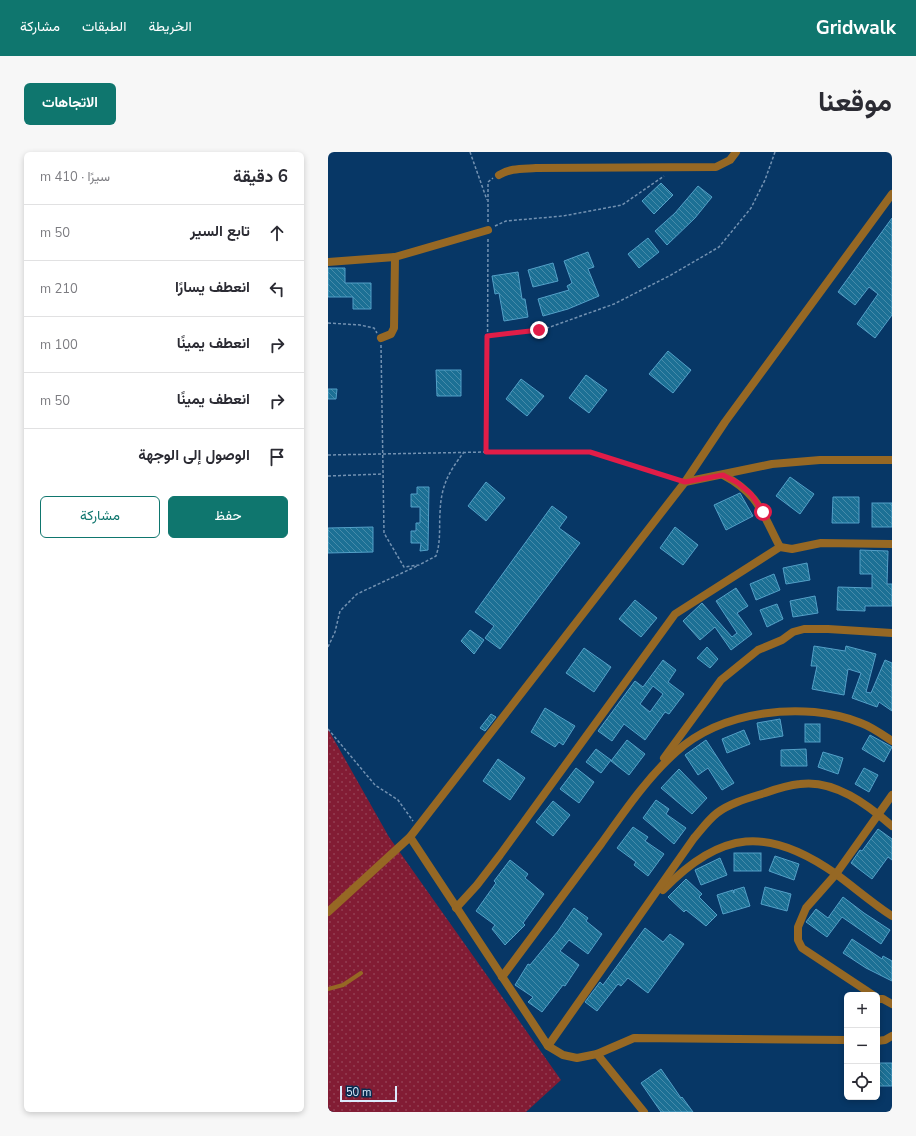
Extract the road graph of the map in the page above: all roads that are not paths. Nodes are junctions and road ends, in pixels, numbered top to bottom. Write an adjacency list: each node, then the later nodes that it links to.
1 (736, 152): 2 (street)
2 (498, 175)
3 (892, 194): 10 (street)
4 (488, 230): 5 (street)
5 (395, 257): 6 (street); 7 (street)
6 (328, 262)
7 (381, 338)
8 (892, 460): 9 (street)
9 (723, 475): 10 (street); 12 (street)
10 (685, 482): 19 (street)
11 (892, 544): 12 (street)
12 (780, 547): 22 (street)
13 (892, 633): 15 (street)
14 (892, 741): 15 (street)
15 (646, 784): 26 (street)
16 (892, 795): 17 (street)
17 (878, 814): 18 (street); 20 (street); 21 (street)
18 (892, 826)
19 (410, 837): 22 (street); 23 (street)
20 (836, 874): 21 (street); 24 (street); 28 (street)
21 (649, 905): 32 (street)
22 (456, 908): 26 (street)
23 (328, 912)
24 (892, 916)
25 (360, 973): 27 (lane)
26 (502, 977): 32 (street)
27 (328, 990)
28 (868, 992)
29 (880, 998): 30 (street)
30 (891, 1002)
31 (844, 1040): 33 (street)
32 (548, 1046): 33 (street)
33 (597, 1054): 34 (street)
34 (644, 1112)

